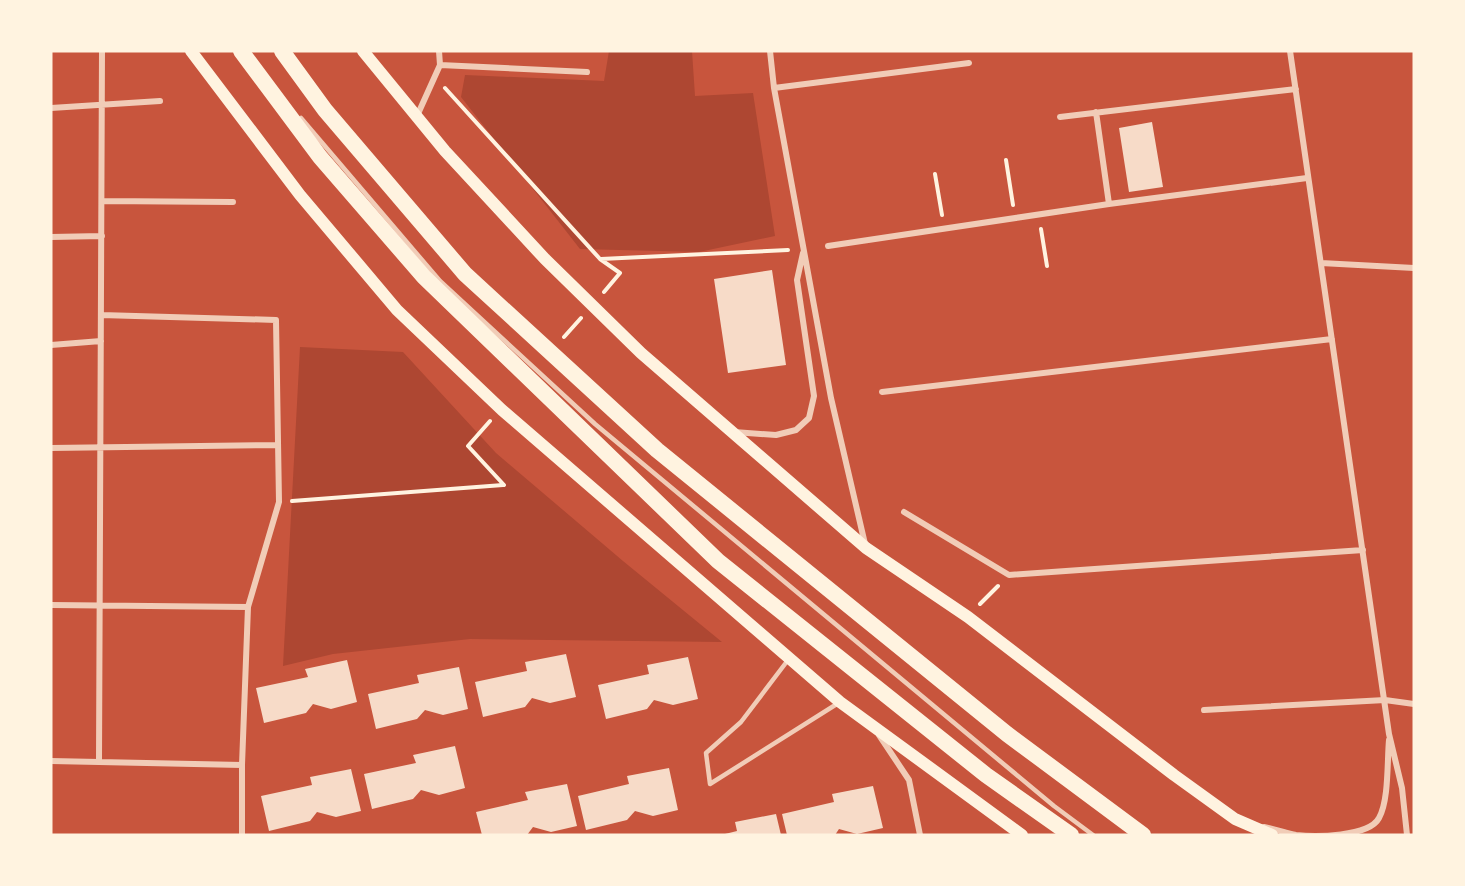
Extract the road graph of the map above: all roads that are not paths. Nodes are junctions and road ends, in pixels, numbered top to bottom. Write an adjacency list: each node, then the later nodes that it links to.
1 (102, 51): 15 (street)
2 (191, 51): 46 (main road)
3 (241, 51): 60 (highway)
4 (282, 51): 62 (highway)
5 (363, 51): 19 (main road)
6 (439, 51): 10 (street)
7 (770, 51): 12 (street)
8 (1290, 51): 13 (street)
9 (969, 63): 12 (street)
10 (440, 65): 11 (street); 19 (street)
11 (587, 72)
12 (774, 88): 28 (street)
13 (1296, 89): 17 (street); 21 (street)
14 (160, 101): 15 (street)
15 (102, 105): 16 (street); 22 (street)
16 (51, 108)
17 (1096, 112): 20 (street); 24 (street)
18 (299, 116): 61 (lane)
19 (417, 116): 36 (main road)
20 (1060, 117)
21 (1307, 178): 24 (street); 29 (street)
22 (102, 201): 23 (street); 25 (street)
23 (233, 202)
24 (1109, 204): 27 (street)
25 (102, 236): 26 (street); 31 (street)
26 (51, 237)
27 (828, 246)
28 (804, 249): 36 (street); 41 (street)
29 (1321, 263): 30 (street); 32 (street)
30 (1414, 268)
31 (101, 315): 33 (street); 37 (street)
32 (1332, 339): 35 (street); 42 (street)
33 (101, 341): 34 (street); 38 (street)
34 (51, 345)
35 (882, 392)
36 (732, 432): 41 (main road)
37 (278, 445): 38 (street); 45 (street)
38 (101, 446): 39 (street); 43 (street)
39 (51, 448)
40 (904, 512): 42 (street)
41 (866, 548): 56 (main road)
42 (1363, 550): 47 (street)
43 (100, 605): 44 (street); 45 (street); 54 (street)
44 (51, 606)
45 (248, 607): 55 (street)
46 (789, 658): 48 (main road); 48 (lane)
47 (1385, 700): 49 (street); 50 (street); 52 (street)
48 (840, 702): 51 (main road)
49 (1414, 704)
50 (1204, 710)
51 (874, 727): 58 (street); 59 (main road)
52 (1389, 734): 56 (street); 65 (street)
53 (51, 760): 54 (street)
54 (99, 761): 55 (street)
55 (242, 765): 57 (street)
56 (1235, 819): 63 (main road); 64 (main road)
57 (242, 835)
58 (920, 835)
59 (1022, 835)
60 (1071, 835)
61 (1093, 835)
62 (1143, 835)
63 (1252, 835)
64 (1272, 835)
65 (1407, 835)

